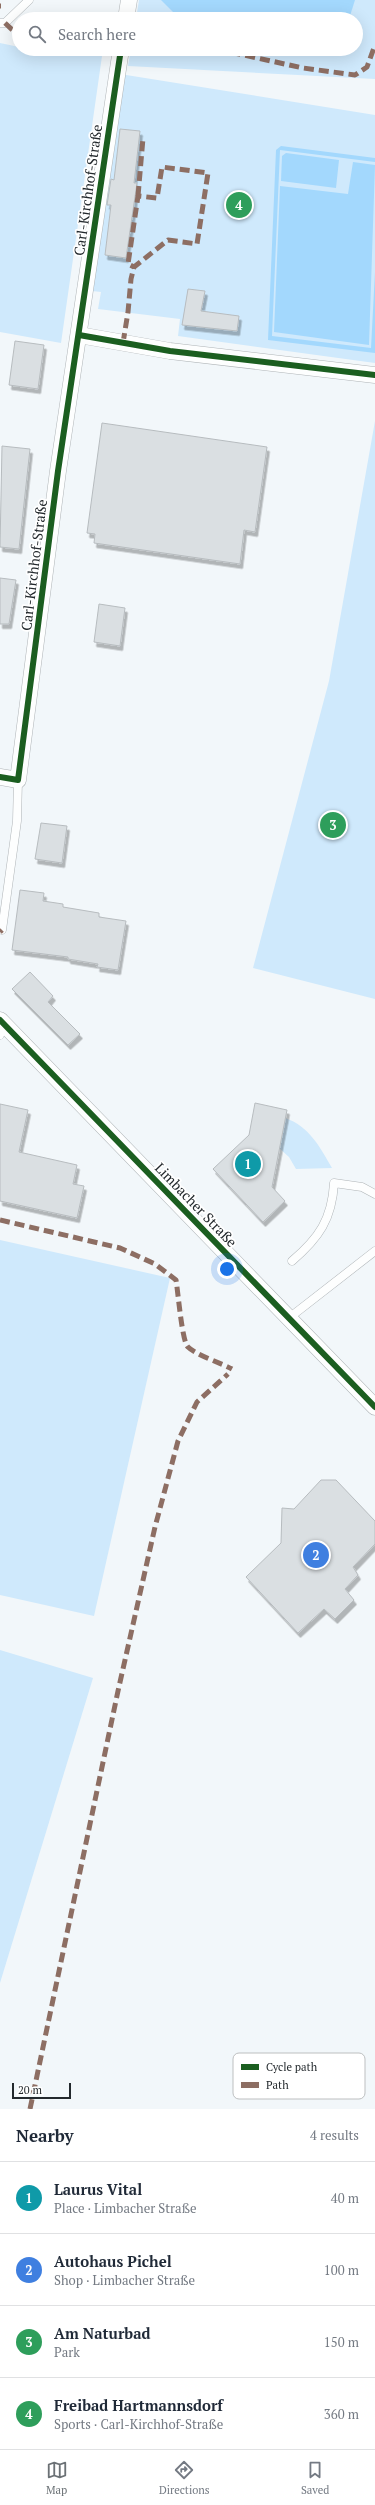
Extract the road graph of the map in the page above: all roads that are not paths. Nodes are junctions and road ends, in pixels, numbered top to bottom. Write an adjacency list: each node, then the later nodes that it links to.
1 (29, 0): 3 (lane)
2 (129, 0): 4 (street)
3 (16, 12)
4 (127, 12)
5 (12, 16): 6 (lane)
6 (0, 23)
7 (120, 56): 8 (street, Carl-Kirchhof-Straße)
8 (79, 335): 9 (street); 11 (street, Carl-Kirchhof-Straße)
9 (375, 375)
10 (0, 777): 11 (street)
11 (18, 780): 12 (lane, Carl-Kirchhof-Straße)
12 (2, 930)
13 (1, 1026): 17 (street, Limbacher Straße)
14 (375, 1194): 16 (lane)
15 (375, 1251): 17 (lane)
16 (292, 1261)
17 (289, 1318): 18 (street, Limbacher Straße)
18 (375, 1407)

